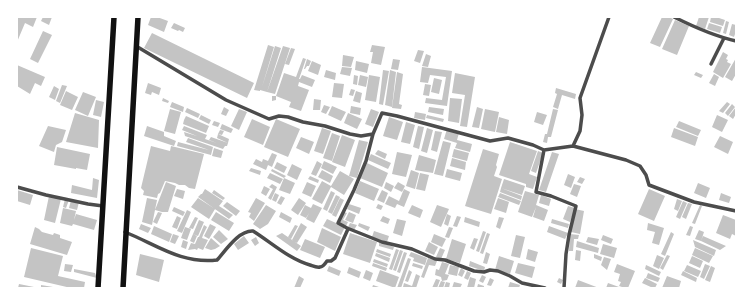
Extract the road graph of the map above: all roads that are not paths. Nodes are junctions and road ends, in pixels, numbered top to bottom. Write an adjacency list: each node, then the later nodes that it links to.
1 (114, 17): 13 (highway)
2 (138, 17): 7 (highway)
3 (609, 17): 10 (street)
4 (674, 17): 5 (street)
5 (724, 38): 6 (street); 8 (street)
6 (736, 41)
7 (136, 46): 9 (street); 16 (highway)
8 (711, 64)
9 (373, 134): 11 (street); 15 (street)
10 (573, 146): 11 (street); 14 (street)
11 (544, 150): 20 (street)
12 (17, 187): 13 (street)
13 (103, 206): 17 (highway)
14 (736, 211)
15 (347, 228): 16 (street); 19 (street)
16 (125, 232): 18 (highway)
17 (98, 288)
18 (123, 288)
19 (545, 288)
20 (564, 288)

